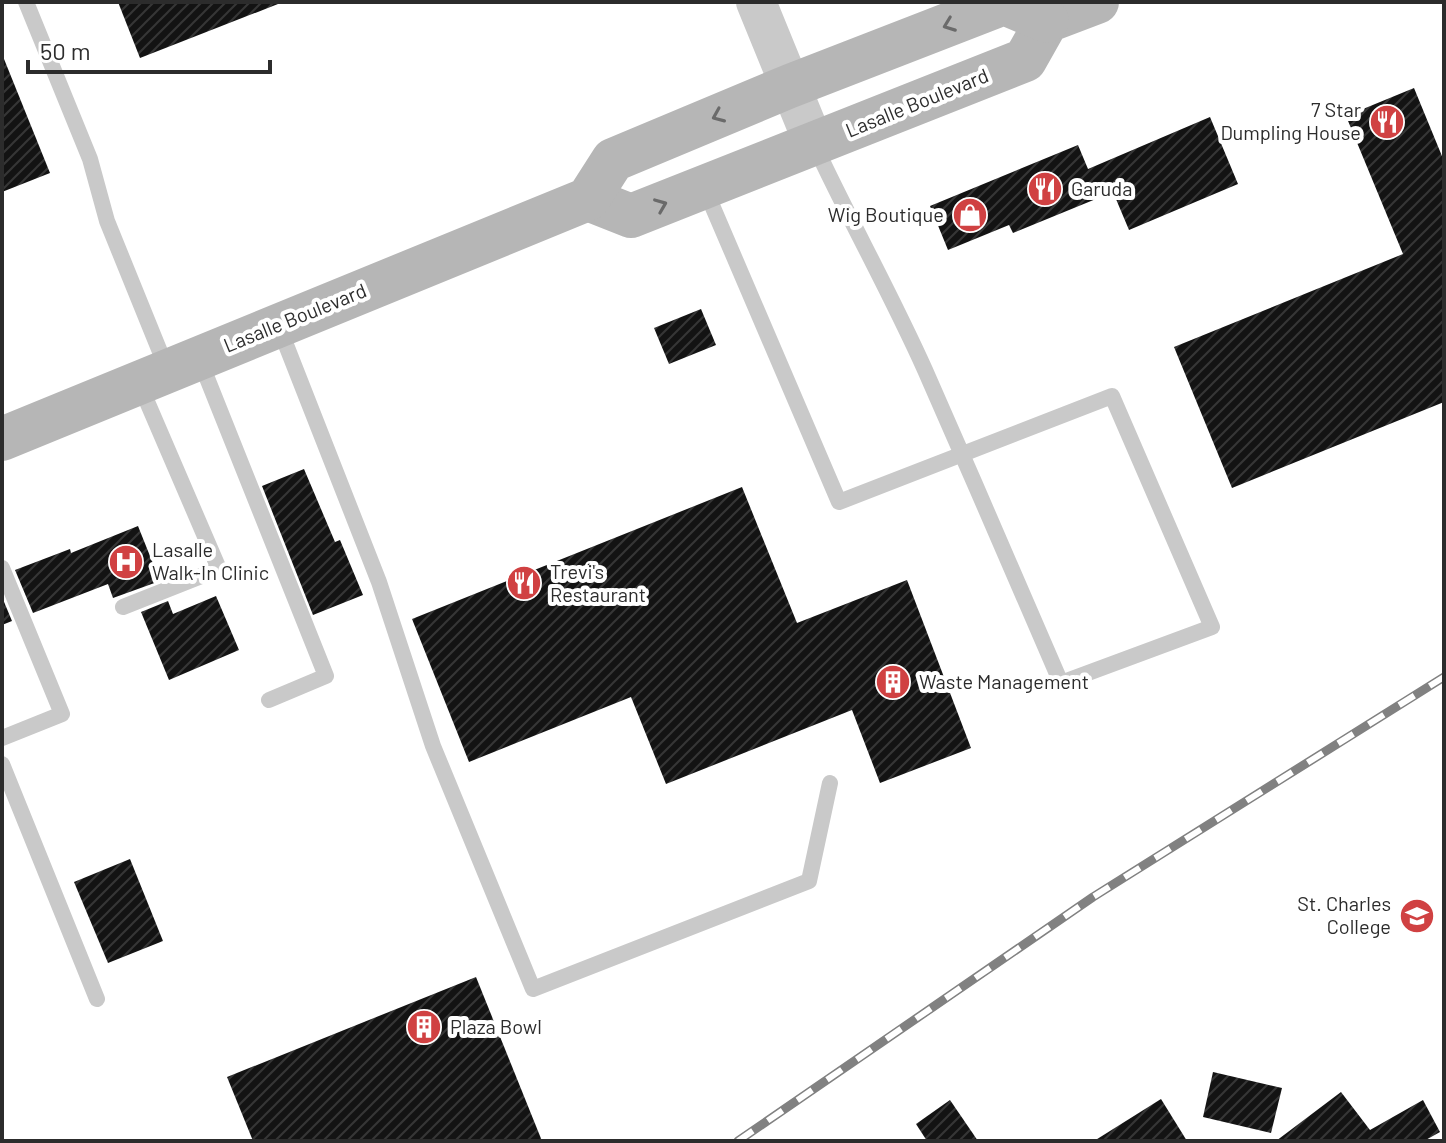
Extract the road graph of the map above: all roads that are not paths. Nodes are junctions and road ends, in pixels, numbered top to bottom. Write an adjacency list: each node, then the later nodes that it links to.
1 (26, 2): 9 (lane)
2 (756, 2): 4 (street)
3 (1069, 9): 4 (main road, Lasalle Boulevard, one-way to 4); 5 (main road, Lasalle Boulevard)
4 (790, 86): 5 (street); 7 (main road, Lasalle Boulevard, one-way to 7)
5 (814, 144): 6 (main road, Lasalle Boulevard); 11 (lane)
6 (704, 187): 7 (main road, Lasalle Boulevard, one-way to 6); 11 (lane)
7 (588, 199): 8 (main road, Lasalle Boulevard)
8 (278, 324): 9 (main road, Lasalle Boulevard); 17 (lane)
9 (168, 370): 10 (main road, Lasalle Boulevard); 13 (lane); 14 (lane)
10 (2, 439)
11 (961, 453): 11 (lane)
12 (2, 568): 15 (lane)
13 (123, 607)
14 (269, 700)
15 (2, 738)
16 (2, 764): 18 (lane)
17 (830, 783)
18 (97, 999)

